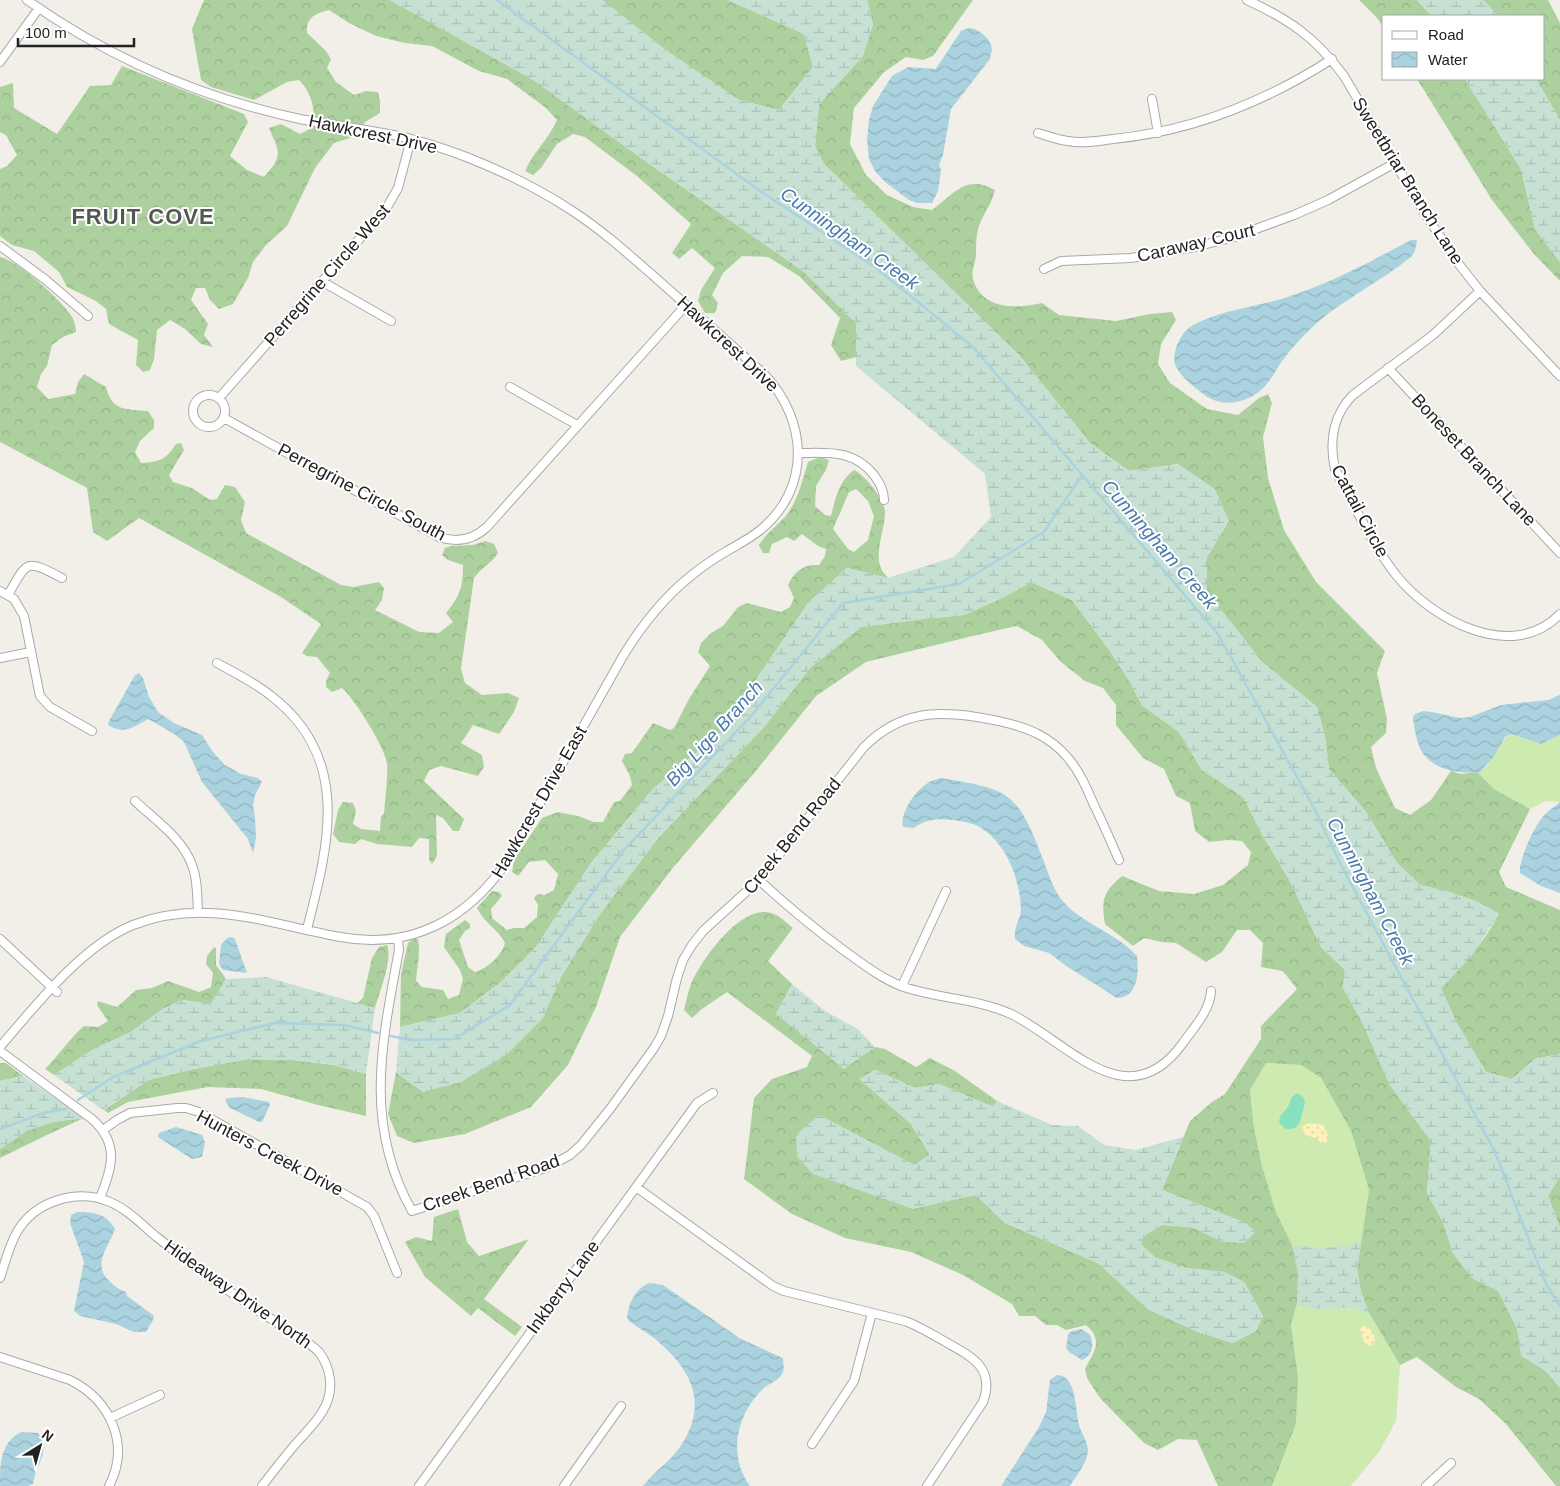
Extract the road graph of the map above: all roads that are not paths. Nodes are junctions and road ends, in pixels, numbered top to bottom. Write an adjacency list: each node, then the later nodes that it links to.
1 (27, 0): 3 (street, Hawkcrest Drive)
2 (1247, 0): 4 (street, Sweetbriar Branch Lane)
3 (39, 8): 5 (street); 9 (street, Hawkcrest Drive)
4 (1332, 60): 7 (street); 10 (street, Sweetbriar Branch Lane)
5 (0, 62)
6 (1152, 99): 7 (street)
7 (1158, 132): 8 (street)
8 (1038, 134)
9 (412, 139): 13 (street, Perregrine Circle West); 15 (street, Hawkcrest Drive)
10 (1395, 163): 12 (street, Caraway Court); 14 (street, Sweetbriar Branch Lane)
11 (0, 246): 16 (street)
12 (1044, 269)
13 (323, 282): 17 (street); 21 (street, Perregrine Circle West)
14 (1480, 291): 18 (street, Cattail Circle); 19 (street, Sweetbriar Branch Lane)
15 (686, 304): 23 (street, Perregrine Circle South); 24 (street, Hawkcrest Drive)
16 (88, 316)
17 (391, 321)
18 (1388, 368): 26 (street, Boneset Branch Lane); 30 (street, Cattail Circle)
19 (1560, 376)
20 (510, 387): 23 (street)
21 (219, 398): 22 (street); 22 (street)
22 (224, 418): 23 (street, Perregrine Circle South)
23 (577, 425)
24 (798, 452): 25 (street); 41 (street, Hawkcrest Drive East)
25 (884, 500)
26 (1560, 553)
27 (62, 578): 29 (street)
28 (0, 590): 29 (street)
29 (8, 595): 31 (street)
30 (1560, 614)
31 (32, 652): 32 (street); 34 (street)
32 (0, 658)
33 (217, 663): 40 (street)
34 (92, 731)
35 (135, 801): 39 (street)
36 (1119, 860): 37 (street, Creek Bend Road)
37 (759, 880): 41 (street, Creek Bend Road); 43 (street)
38 (946, 891): 43 (street)
39 (198, 912): 40 (street, Hawkcrest Drive East); 44 (street, Hawkcrest Drive East)
40 (307, 929): 41 (street, Hawkcrest Drive East)
41 (398, 938)
42 (0, 940): 44 (street)
43 (902, 986): 45 (street)
44 (55, 990): 46 (street, Hawkcrest Drive East)
45 (1212, 991)
46 (0, 1047)
47 (0, 1051): 49 (street)
48 (713, 1093): 50 (street, Inkberry Lane)
49 (103, 1130): 51 (street); 52 (street, Hunters Creek Drive)
50 (636, 1187): 54 (street); 63 (street, Inkberry Lane)
51 (100, 1198): 53 (street); 62 (street, Hideaway Drive North)
52 (397, 1273)
53 (0, 1278)
54 (872, 1313): 59 (street); 65 (street)
55 (0, 1357): 58 (street)
56 (160, 1396): 58 (street)
57 (621, 1406): 64 (street)
58 (110, 1418): 61 (street)
59 (812, 1444)
60 (1451, 1463): 66 (street)
61 (109, 1486)
62 (262, 1486)
63 (419, 1486)
64 (564, 1486)
65 (927, 1486)
66 (1426, 1486)

